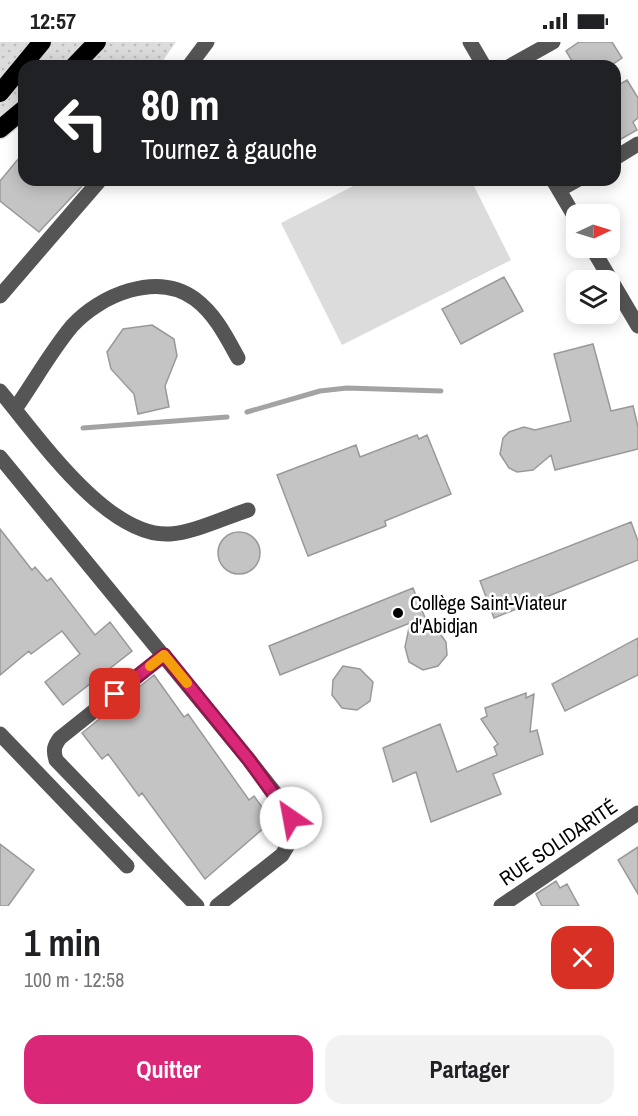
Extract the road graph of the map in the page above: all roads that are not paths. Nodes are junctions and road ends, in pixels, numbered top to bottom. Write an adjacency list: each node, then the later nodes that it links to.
1 (42, 42): 6 (highway)
2 (97, 42): 7 (highway)
3 (207, 42): 8 (street)
4 (470, 42): 9 (street)
5 (553, 42): 10 (street)
6 (27, 60)
7 (80, 60)
8 (194, 60)
9 (480, 60)
10 (521, 60)
11 (18, 71): 12 (highway)
12 (0, 93)
13 (18, 114): 14 (highway)
14 (0, 129)
15 (638, 144): 16 (street)
16 (621, 154)
17 (95, 186): 21 (street)
18 (557, 186): 19 (street)
19 (567, 204)
20 (598, 258): 22 (street)
21 (0, 297)
22 (638, 326)
23 (238, 358): 25 (street)
24 (0, 391): 25 (street)
25 (15, 409): 27 (street)
26 (0, 457): 28 (street)
27 (248, 510)
28 (164, 655): 32 (street); 33 (street)
29 (0, 734): 31 (street)
30 (638, 813): 34 (street, RUE SOLIDARITÉ)
31 (127, 866)
32 (197, 906)
33 (217, 906)
34 (501, 906)

